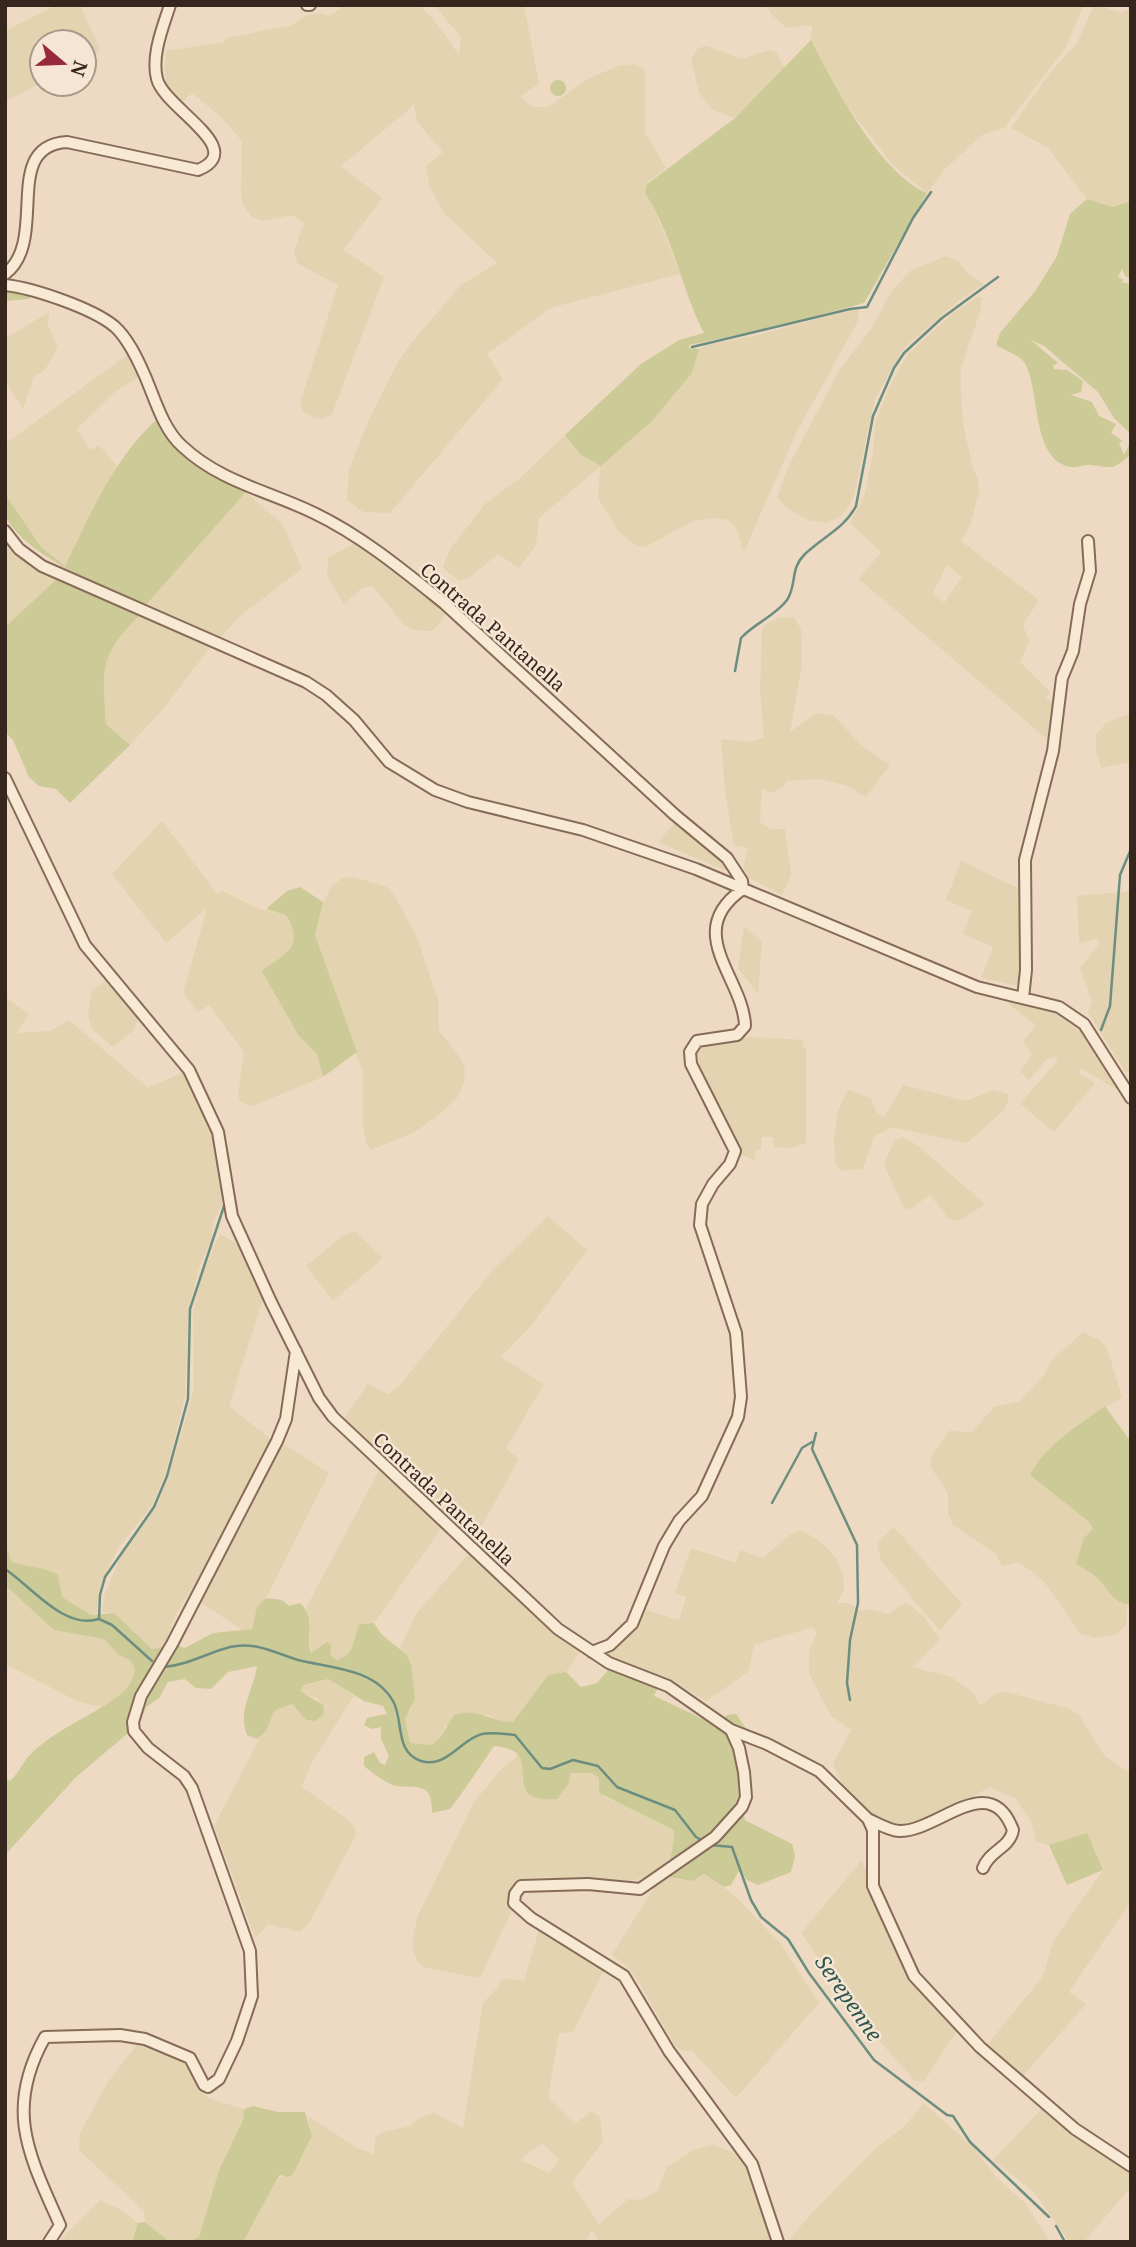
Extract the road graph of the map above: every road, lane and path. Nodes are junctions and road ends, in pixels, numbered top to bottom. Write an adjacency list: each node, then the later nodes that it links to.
1 (170, 5): 2 (street)
2 (5, 274)
3 (5, 285): 7 (street, Contrada Pantanella)
4 (5, 531): 7 (street)
5 (1088, 541): 8 (street)
6 (5, 778): 10 (street, Contrada Pantanella)
7 (743, 890): 8 (street); 11 (street)
8 (1023, 998): 9 (street)
9 (1131, 1098)
10 (296, 1351): 11 (street, Contrada Pantanella); 16 (street)
11 (592, 1652): 12 (street, Contrada Pantanella)
12 (731, 1730): 13 (street, Contrada Pantanella); 17 (street)
13 (868, 1819): 14 (street); 15 (street)
14 (983, 1868)
15 (1131, 2166)
16 (49, 2242)
17 (778, 2242)

